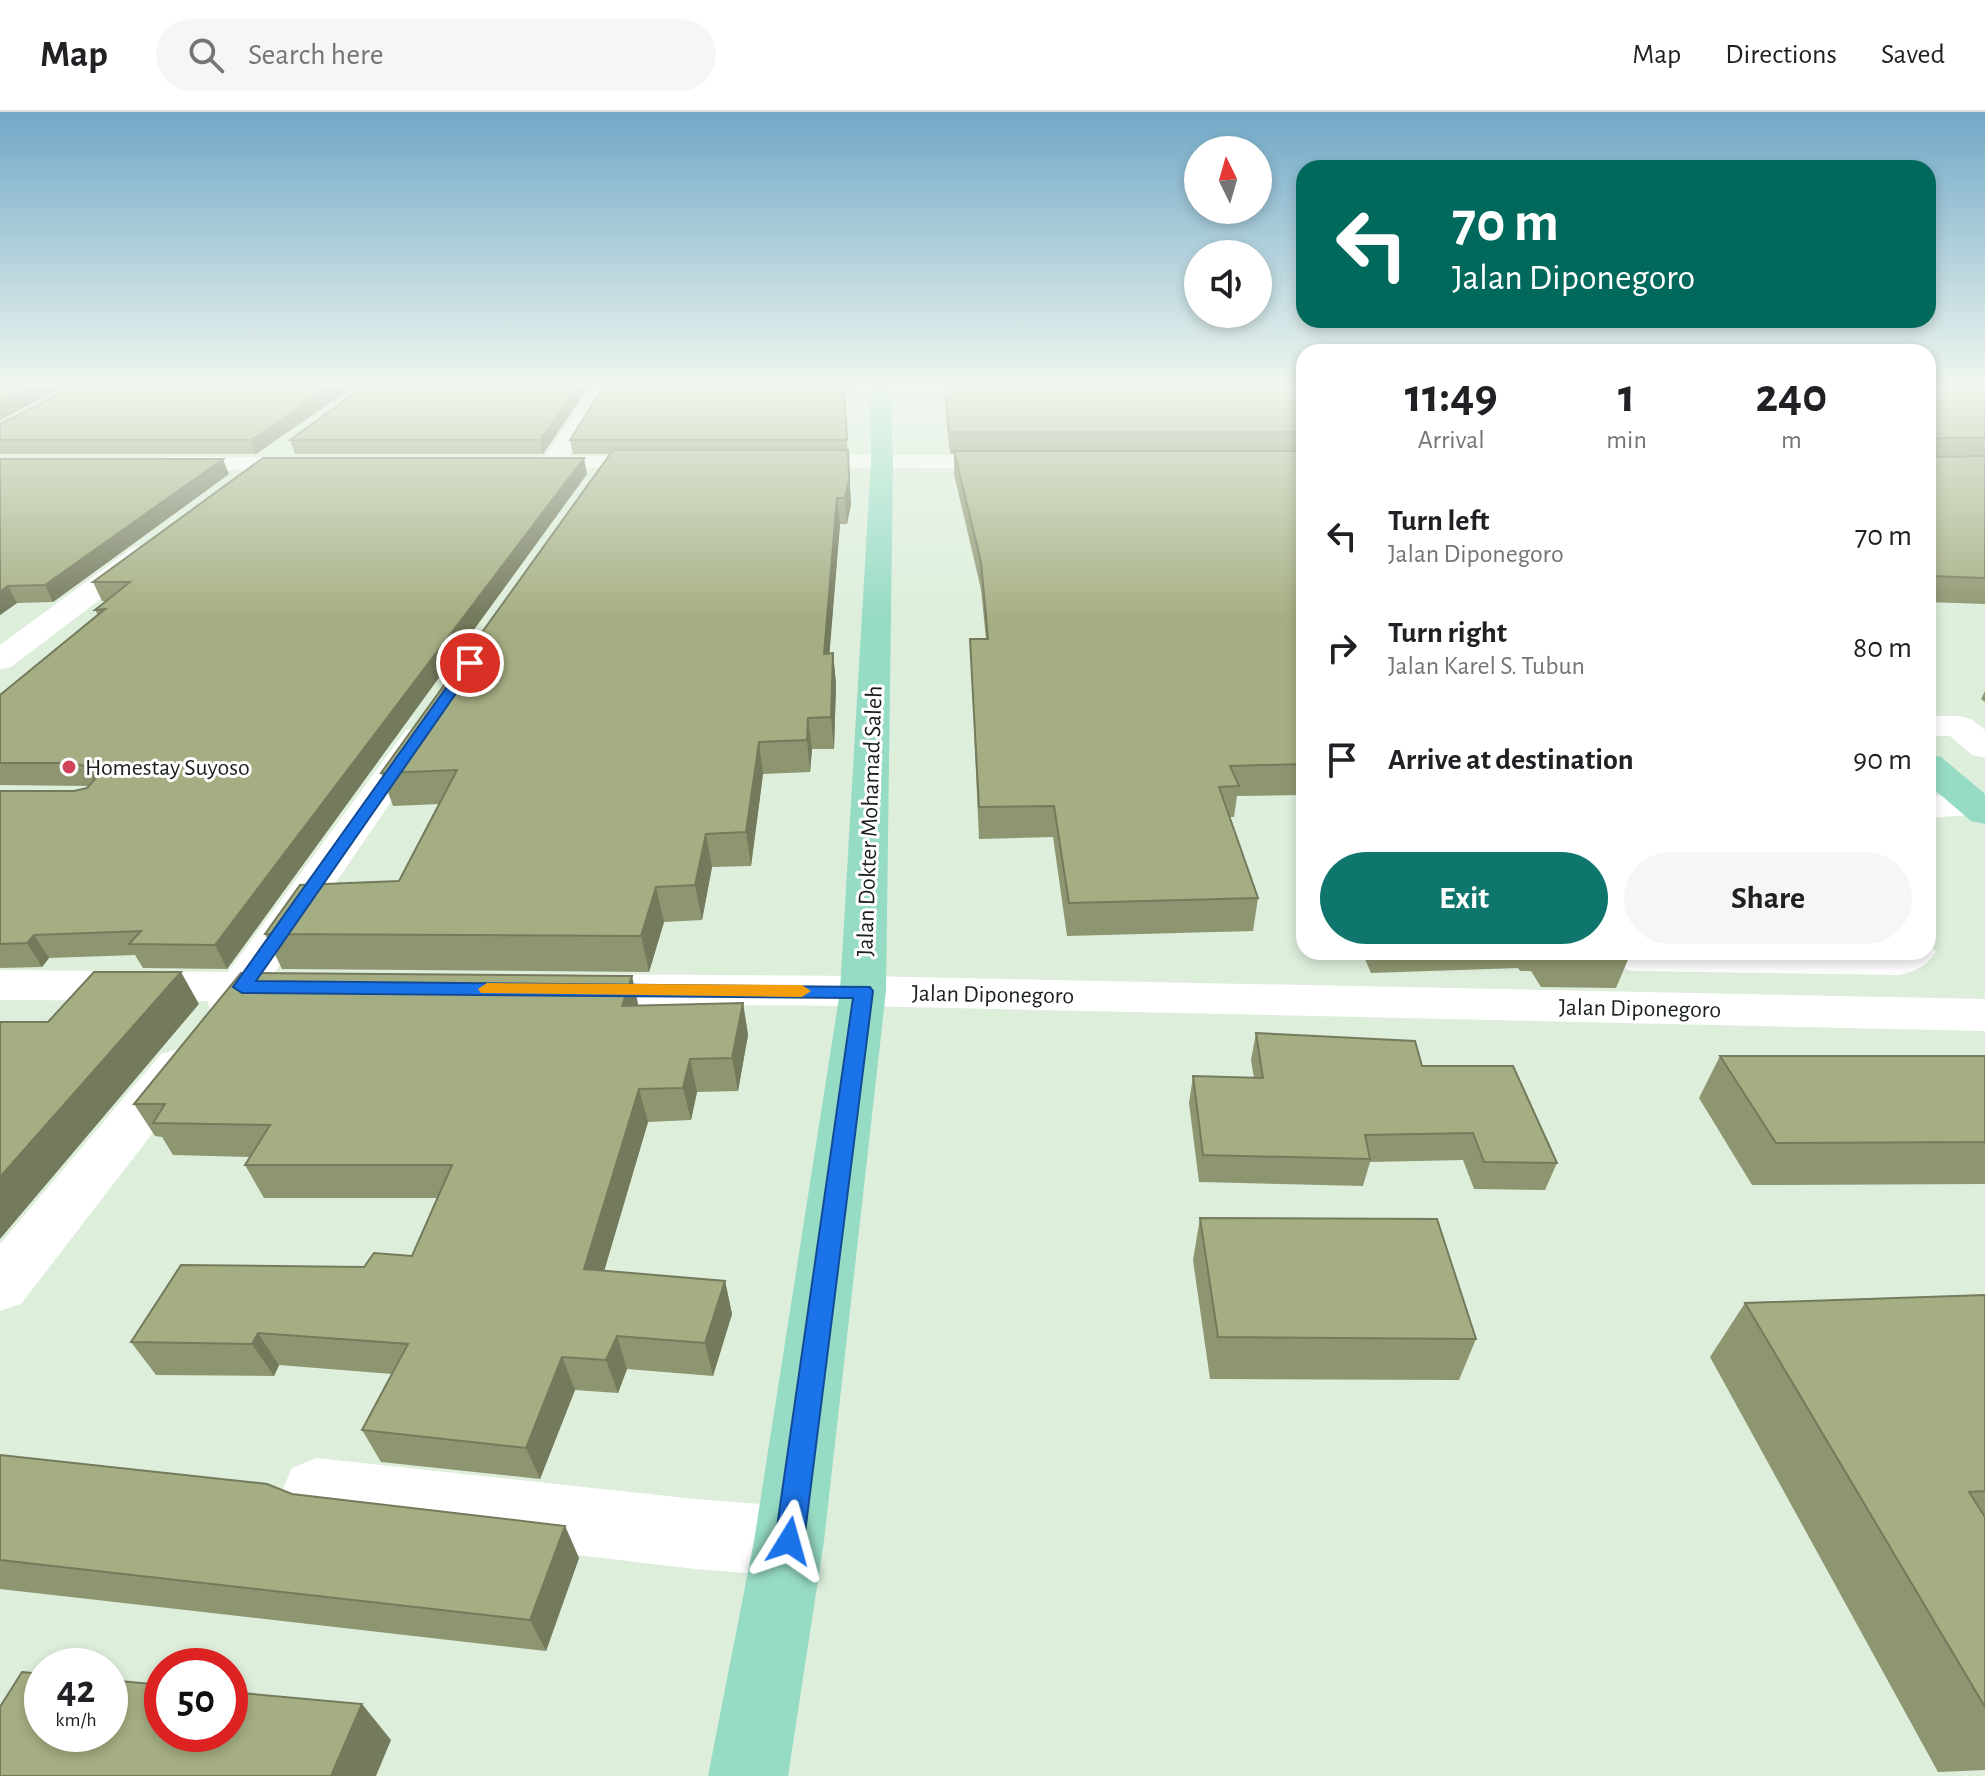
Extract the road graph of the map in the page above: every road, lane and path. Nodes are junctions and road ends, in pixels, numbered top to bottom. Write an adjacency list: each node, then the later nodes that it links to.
1 (507, 463): 2 (street)
2 (553, 463): 3 (street)
3 (690, 463)
4 (882, 463): 22 (main road, Jalan Dokter Mohamad Saleh)
5 (139, 464): 6 (street)
6 (262, 464): 7 (street); 8 (street)
7 (339, 464)
8 (225, 492)
9 (162, 539): 10 (street)
10 (0, 660)
11 (440, 706): 19 (street)
12 (1936, 726): 13 (street)
13 (1985, 747)
14 (1936, 783): 15 (street)
15 (1980, 809)
16 (1833, 960): 17 (street)
17 (1902, 960)
18 (0, 985): 19 (street)
19 (242, 987): 20 (street); 24 (street)
20 (322, 988)
21 (529, 989): 22 (street, Jalan Diponegoro)
22 (863, 991): 23 (street, Jalan Diponegoro); 26 (main road, Jalan Dokter Mohamad Saleh)
23 (1985, 1015)
24 (0, 1286)
25 (316, 1491): 26 (street)
26 (789, 1541): 27 (main road, Jalan Dokter Mohamad Saleh)
27 (748, 1776)

